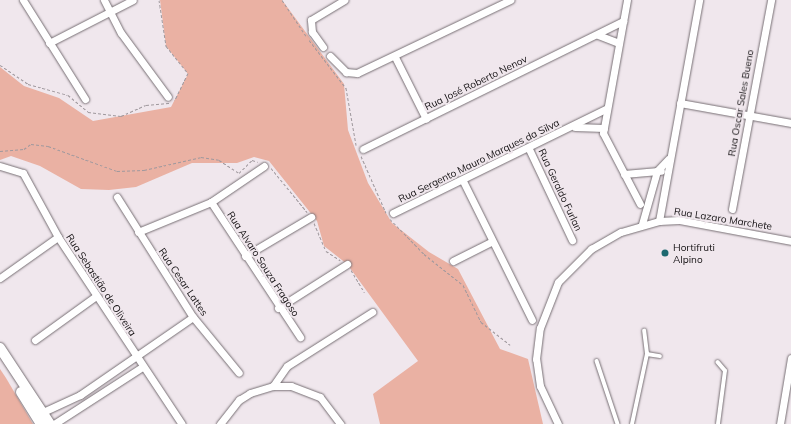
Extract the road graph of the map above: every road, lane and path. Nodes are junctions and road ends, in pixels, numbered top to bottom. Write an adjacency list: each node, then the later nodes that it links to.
1 (23, 0): 15 (street)
2 (104, 0): 12 (street)
3 (133, 0): 12 (street)
4 (159, 0): 20 (path)
5 (282, 0): 66 (path)
6 (344, 0): 11 (street)
7 (510, 0): 19 (street)
8 (627, 0): 13 (street)
9 (699, 0): 23 (street)
10 (771, 0): 25 (street, Rua Oscar Sales Bueno)
11 (335, 2): 17 (street)
12 (111, 12): 15 (street); 21 (street)
13 (623, 21): 14 (street, Rua José Roberto Nenov); 16 (street)
14 (598, 35): 16 (street); 26 (street, Rua José Roberto Nenov)
15 (49, 42): 22 (street)
16 (619, 43): 24 (street)
17 (323, 46)
18 (330, 56): 19 (street)
19 (395, 57): 26 (street)
20 (0, 65)
21 (168, 96)
22 (85, 98)
23 (680, 103): 25 (street); 33 (street)
24 (607, 108): 28 (street, Rua Sergento Mauro Marques da Silva); 29 (street)
25 (749, 115): 27 (street); 43 (street, Rua Oscar Sales Bueno)
26 (426, 119): 30 (street, Rua José Roberto Nenov)
27 (791, 123)
28 (573, 127): 29 (street, Rua Sergento Mauro Marques da Silva); 31 (street, Rua Sergento Mauro Marques da Silva)
29 (604, 128): 38 (street)
30 (363, 149)
31 (529, 149): 39 (street, Rua Sergento Mauro Marques da Silva); 50 (street, Rua Geraldo Furlan)
32 (0, 151): 34 (path)
33 (668, 159): 36 (street); 37 (street)
34 (265, 165): 41 (street); 45 (path)
35 (0, 166): 49 (street, Rua Sebastião de Oliveira)
36 (657, 171): 37 (street); 38 (street); 47 (street)
37 (668, 172): 46 (street)
38 (624, 174): 42 (street)
39 (463, 181): 44 (street, Rua Sergento Mauro Marques da Silva); 52 (street)
40 (117, 198): 48 (street, Rua Cesar Lattes)
41 (211, 202): 48 (street); 53 (street, Rua Alvaro Souza Fragoso)
42 (640, 204)
43 (732, 209)
44 (393, 213)
45 (311, 217): 53 (street); 55 (path)
46 (659, 221): 47 (street, Rua Lazaro Marchete); 51 (street, Rua Lazaro Marchete)
47 (642, 224): 85 (street, Rua Lazaro Marchete)
48 (138, 232): 61 (street, Rua Cesar Lattes)
49 (58, 237): 56 (street); 58 (street, Rua Sebastião de Oliveira)
50 (572, 240)
51 (791, 241)
52 (491, 242): 54 (street); 62 (street)
53 (245, 256): 59 (street, Rua Alvaro Souza Fragoso)
54 (452, 261)
55 (347, 264): 57 (path); 59 (street)
56 (0, 278)
57 (364, 292)
58 (96, 296): 65 (street); 70 (street, Rua Sebastião de Oliveira)
59 (278, 308): 64 (street, Rua Alvaro Souza Fragoso)
60 (372, 312): 77 (street)
61 (193, 317): 70 (street); 76 (street, Rua Cesar Lattes)
62 (532, 320)
63 (644, 331): 68 (lane)
64 (300, 337)
65 (35, 340)
66 (510, 345)
67 (0, 348): 78 (main road)
68 (647, 354): 69 (lane); 87 (lane)
69 (660, 356)
70 (135, 357): 75 (street, Rua Sebastião de Oliveira); 78 (street)
71 (791, 358): 89 (street)
72 (0, 360): 80 (main road)
73 (597, 361): 86 (lane)
74 (718, 363): 88 (lane)
75 (142, 367): 79 (street, Rua Sebastião de Oliveira); 82 (street)
76 (239, 374)
77 (273, 386): 83 (street); 84 (street)
78 (43, 412): 81 (main road)
79 (180, 423)
80 (41, 424)
81 (50, 424)
82 (54, 424)
83 (220, 424)
84 (340, 424)
85 (558, 424)
86 (618, 424)
87 (632, 424)
88 (718, 424)
89 (780, 424)

